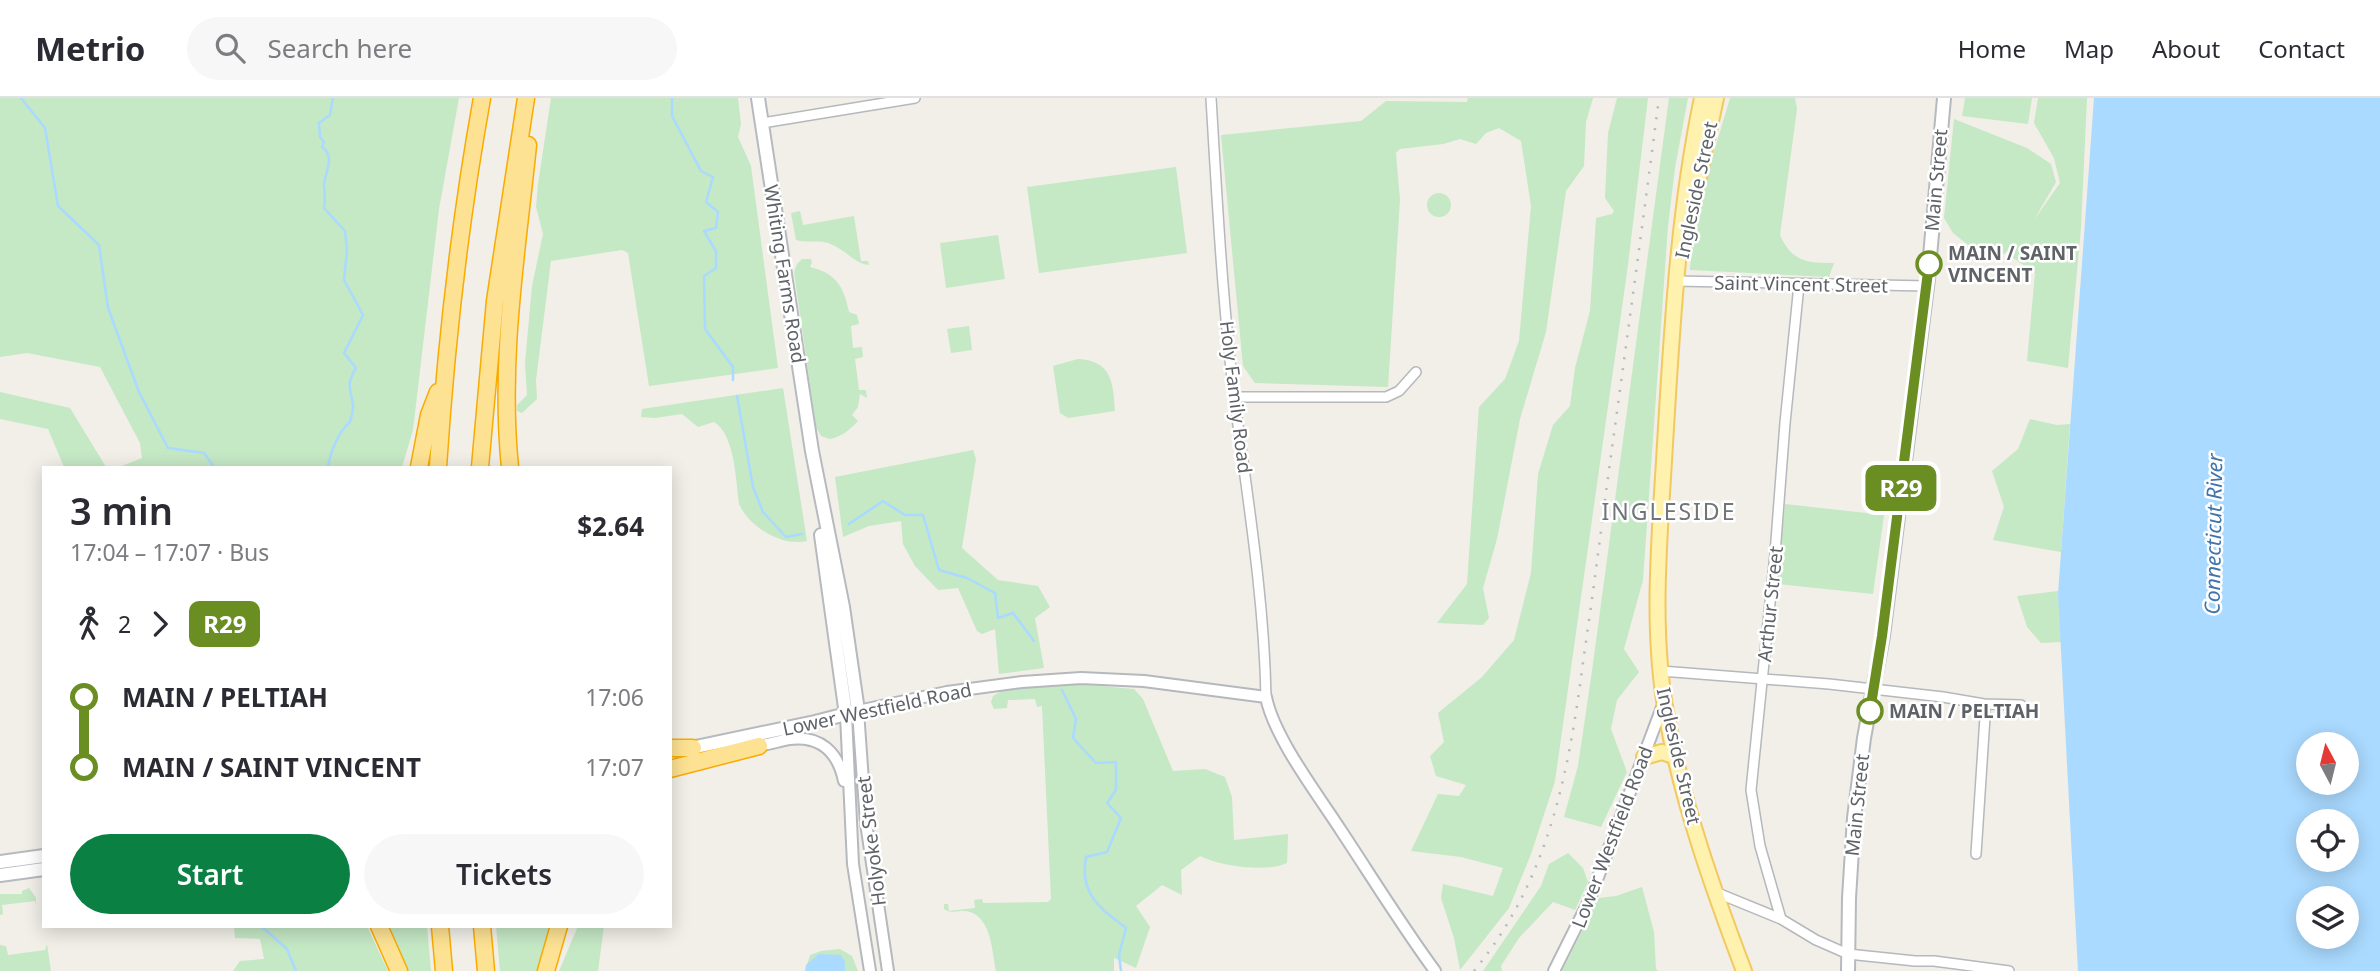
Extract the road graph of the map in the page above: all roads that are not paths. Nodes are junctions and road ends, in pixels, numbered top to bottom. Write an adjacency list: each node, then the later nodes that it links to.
1 (482, 98): 15 (highway)
2 (526, 98): 19 (highway)
3 (532, 98): 20 (highway)
4 (758, 98): 10 (main road, Whiting Farms Road)
5 (915, 98): 10 (street)
6 (1211, 98): 16 (street, Holy Family Road)
7 (1702, 98): 11 (main road, Ingleside Street)
8 (1716, 98): 11 (main road, Ingleside Street)
9 (1944, 98): 13 (main road, Main Street)
10 (762, 123): 28 (main road, Whiting Farms Road)
11 (1675, 281): 12 (street, Saint Vincent Street); 21 (main road, Ingleside Street)
12 (1799, 285): 13 (street, Saint Vincent Street); 22 (street, Arthur Street)
13 (1927, 286): 23 (main road, Main Street)
14 (1416, 372): 16 (street)
15 (444, 377): 17 (highway); 18 (highway)
16 (1234, 397): 24 (street, Holy Family Road)
17 (419, 466)
18 (438, 466)
19 (480, 466)
20 (510, 466)
21 (1661, 671): 22 (street); 25 (main road, Ingleside Street)
22 (1762, 678): 23 (street); 43 (street, Arthur Street)
23 (1874, 690): 26 (street); 48 (main road, Main Street)
24 (1266, 697): 28 (street, Lower Westfield Road); 55 (street)
25 (1664, 701): 33 (street, Lower Westfield Road); 34 (main road, Ingleside Street)
26 (1984, 704): 27 (street); 37 (street)
27 (2021, 705)
28 (852, 713): 29 (main road, Lower Westfield Road); 36 (street, Holyoke Street); 54 (street, Holyoke Street)
29 (725, 740): 30 (street); 31 (main road, Lower Westfield Road)
30 (759, 746): 35 (highway); 36 (street)
31 (692, 748): 32 (highway)
32 (672, 750)
33 (1644, 757): 34 (main road); 56 (street, Lower Westfield Road)
34 (1676, 757): 42 (main road, Ingleside Street)
35 (672, 768)
36 (849, 805): 53 (street, Holyoke Street)
37 (1976, 854)
38 (42, 856): 39 (main road)
39 (0, 862)
40 (42, 869): 41 (main road)
41 (0, 875)
42 (1715, 892): 43 (street); 57 (main road, Ingleside Street)
43 (1781, 919): 48 (street)
44 (380, 928): 49 (highway)
45 (440, 928): 50 (highway)
46 (482, 928): 51 (highway)
47 (558, 928): 52 (highway)
48 (1848, 954): 58 (main road, Main Street); 59 (street)
49 (399, 971)
50 (444, 971)
51 (486, 971)
52 (546, 971)
53 (870, 971)
54 (888, 971)
55 (1435, 971)
56 (1554, 971)
57 (1744, 971)
58 (1849, 971)
59 (2008, 971)

